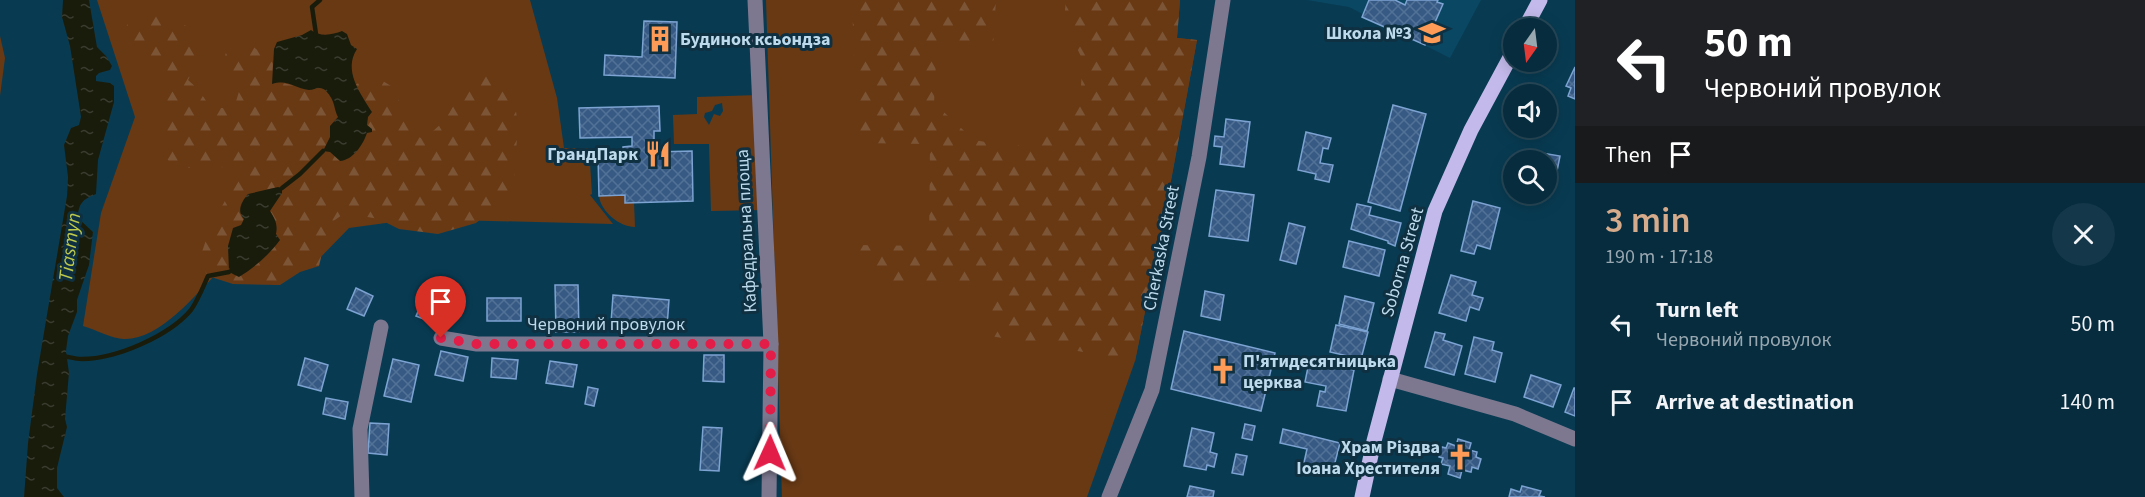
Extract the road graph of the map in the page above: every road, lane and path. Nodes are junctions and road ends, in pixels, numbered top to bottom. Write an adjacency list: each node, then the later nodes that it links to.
1 (755, 0): 8 (street, Кафедральна площа)
2 (1222, 0): 13 (street, Cherkaska Street)
3 (1540, 0): 4 (main road)
4 (1530, 18)
5 (1503, 70): 9 (main road, Soborna Street)
6 (381, 327): 11 (street)
7 (441, 338): 8 (street, Червоний провулок)
8 (771, 344): 12 (street, Кафедральна площа)
9 (1390, 379): 10 (street); 14 (main road, Soborna Street)
10 (1575, 439)
11 (362, 497)
12 (769, 497)
13 (1109, 497)
14 (1362, 497)

